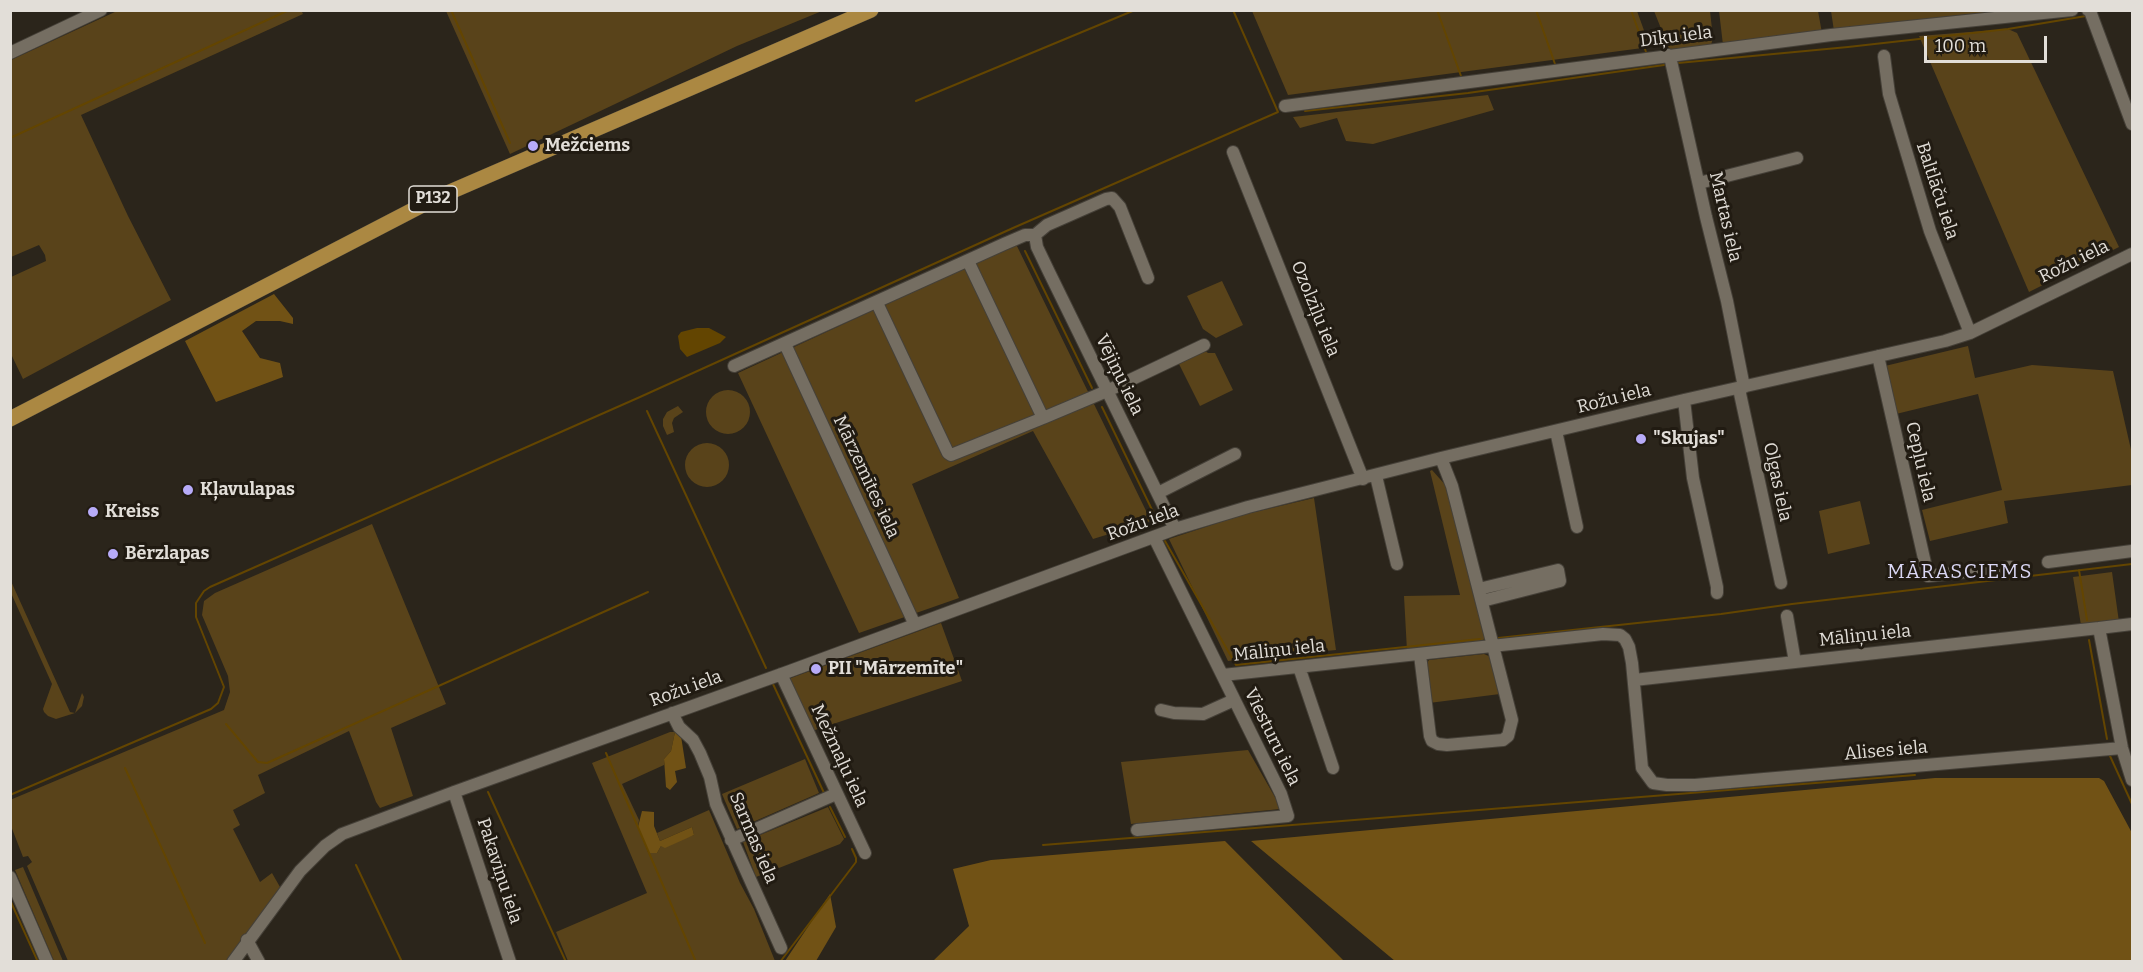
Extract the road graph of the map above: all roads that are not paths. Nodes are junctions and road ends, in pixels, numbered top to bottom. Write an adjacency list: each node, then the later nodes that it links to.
1 (101, 10): 5 (street)
2 (871, 10): 27 (main road, P132)
3 (2072, 10): 6 (street, Dīķu iela)
4 (2089, 11): 9 (street)
5 (10, 52)
6 (1668, 56): 8 (street, Dīķu iela); 12 (street, Martas iela)
7 (1884, 56): 18 (street, Baltlāču iela)
8 (1286, 106)
9 (2133, 124)
10 (1233, 152): 33 (street, Ozolzīļu iela)
11 (1797, 158): 12 (street)
12 (1698, 183): 23 (street, Martas iela)
13 (1035, 235): 15 (street); 16 (street); 24 (street, Vējiņu iela)
14 (2133, 254): 18 (street, Rožu iela)
15 (968, 261): 17 (street); 26 (street)
16 (1148, 278)
17 (877, 303): 19 (street); 26 (street)
18 (1970, 333): 21 (street, Rožu iela)
19 (785, 344): 22 (street); 48 (street, Mārzemītes iela)
20 (1204, 345): 24 (street)
21 (1878, 356): 23 (street, Rožu iela); 42 (street, Cepļu iela)
22 (735, 366)
23 (1742, 388): 25 (street, Rožu iela); 43 (street, Olgas iela)
24 (1107, 392): 26 (street); 35 (street, Vējiņu iela)
25 (1684, 400): 28 (street, Rožu iela); 44 (street)
26 (1043, 418)
27 (10, 419)
28 (1557, 431): 30 (street, Rožu iela); 36 (street)
29 (1235, 454): 35 (street)
30 (1441, 458): 31 (street, Rožu iela); 34 (street)
31 (1425, 463): 32 (street, Rožu iela); 34 (street)
32 (1376, 476): 33 (street, Rožu iela); 41 (street)
33 (1363, 479): 37 (street, Rožu iela)
34 (1450, 482): 45 (street)
35 (1158, 493): 37 (street, Vējiņu iela)
36 (1577, 527)
37 (1175, 529): 38 (street, Rožu iela)
38 (1154, 537): 48 (street, Rožu iela); 55 (street, Māliņu iela)
39 (2133, 551): 40 (street)
40 (2048, 562)
41 (1397, 564)
42 (2011, 567)
43 (1781, 583)
44 (1717, 593)
45 (1480, 595): 45 (street); 50 (street)
46 (1787, 616): 52 (street)
47 (2133, 624): 49 (street, Māliņu iela)
48 (915, 625): 54 (street, Rožu iela)
49 (2099, 628): 52 (street, Māliņu iela); 60 (street)
50 (1493, 647): 51 (street, Māliņu iela); 51 (street); 56 (street, Māliņu iela)
51 (1420, 655): 53 (street, Māliņu iela)
52 (1795, 662): 56 (street, Māliņu iela)
53 (1299, 667): 55 (street, Māliņu iela); 61 (street)
54 (781, 674): 59 (street, Rožu iela); 64 (street, Mežmaļu iela)
55 (1223, 675): 57 (street, Viesturu iela)
56 (1634, 680): 60 (street, Alises iela)
57 (1234, 700): 58 (street); 65 (street, Viesturu iela)
58 (1161, 710)
59 (672, 713): 63 (street, Rožu iela); 66 (street, Sarmas iela)
60 (2122, 748): 62 (street)
61 (1333, 768)
62 (2133, 780)
63 (453, 792): 69 (street, Rožu iela); 74 (street, Pakaviņu iela)
64 (836, 794): 66 (street); 67 (street, Mežmaļu iela)
65 (1137, 830)
66 (731, 840): 70 (street, Sarmas iela)
67 (864, 853)
68 (10, 877): 71 (street)
69 (247, 940): 72 (street, Rožu iela); 73 (street)
70 (780, 948)
71 (47, 962)
72 (233, 962)
73 (258, 962)
74 (510, 962)

